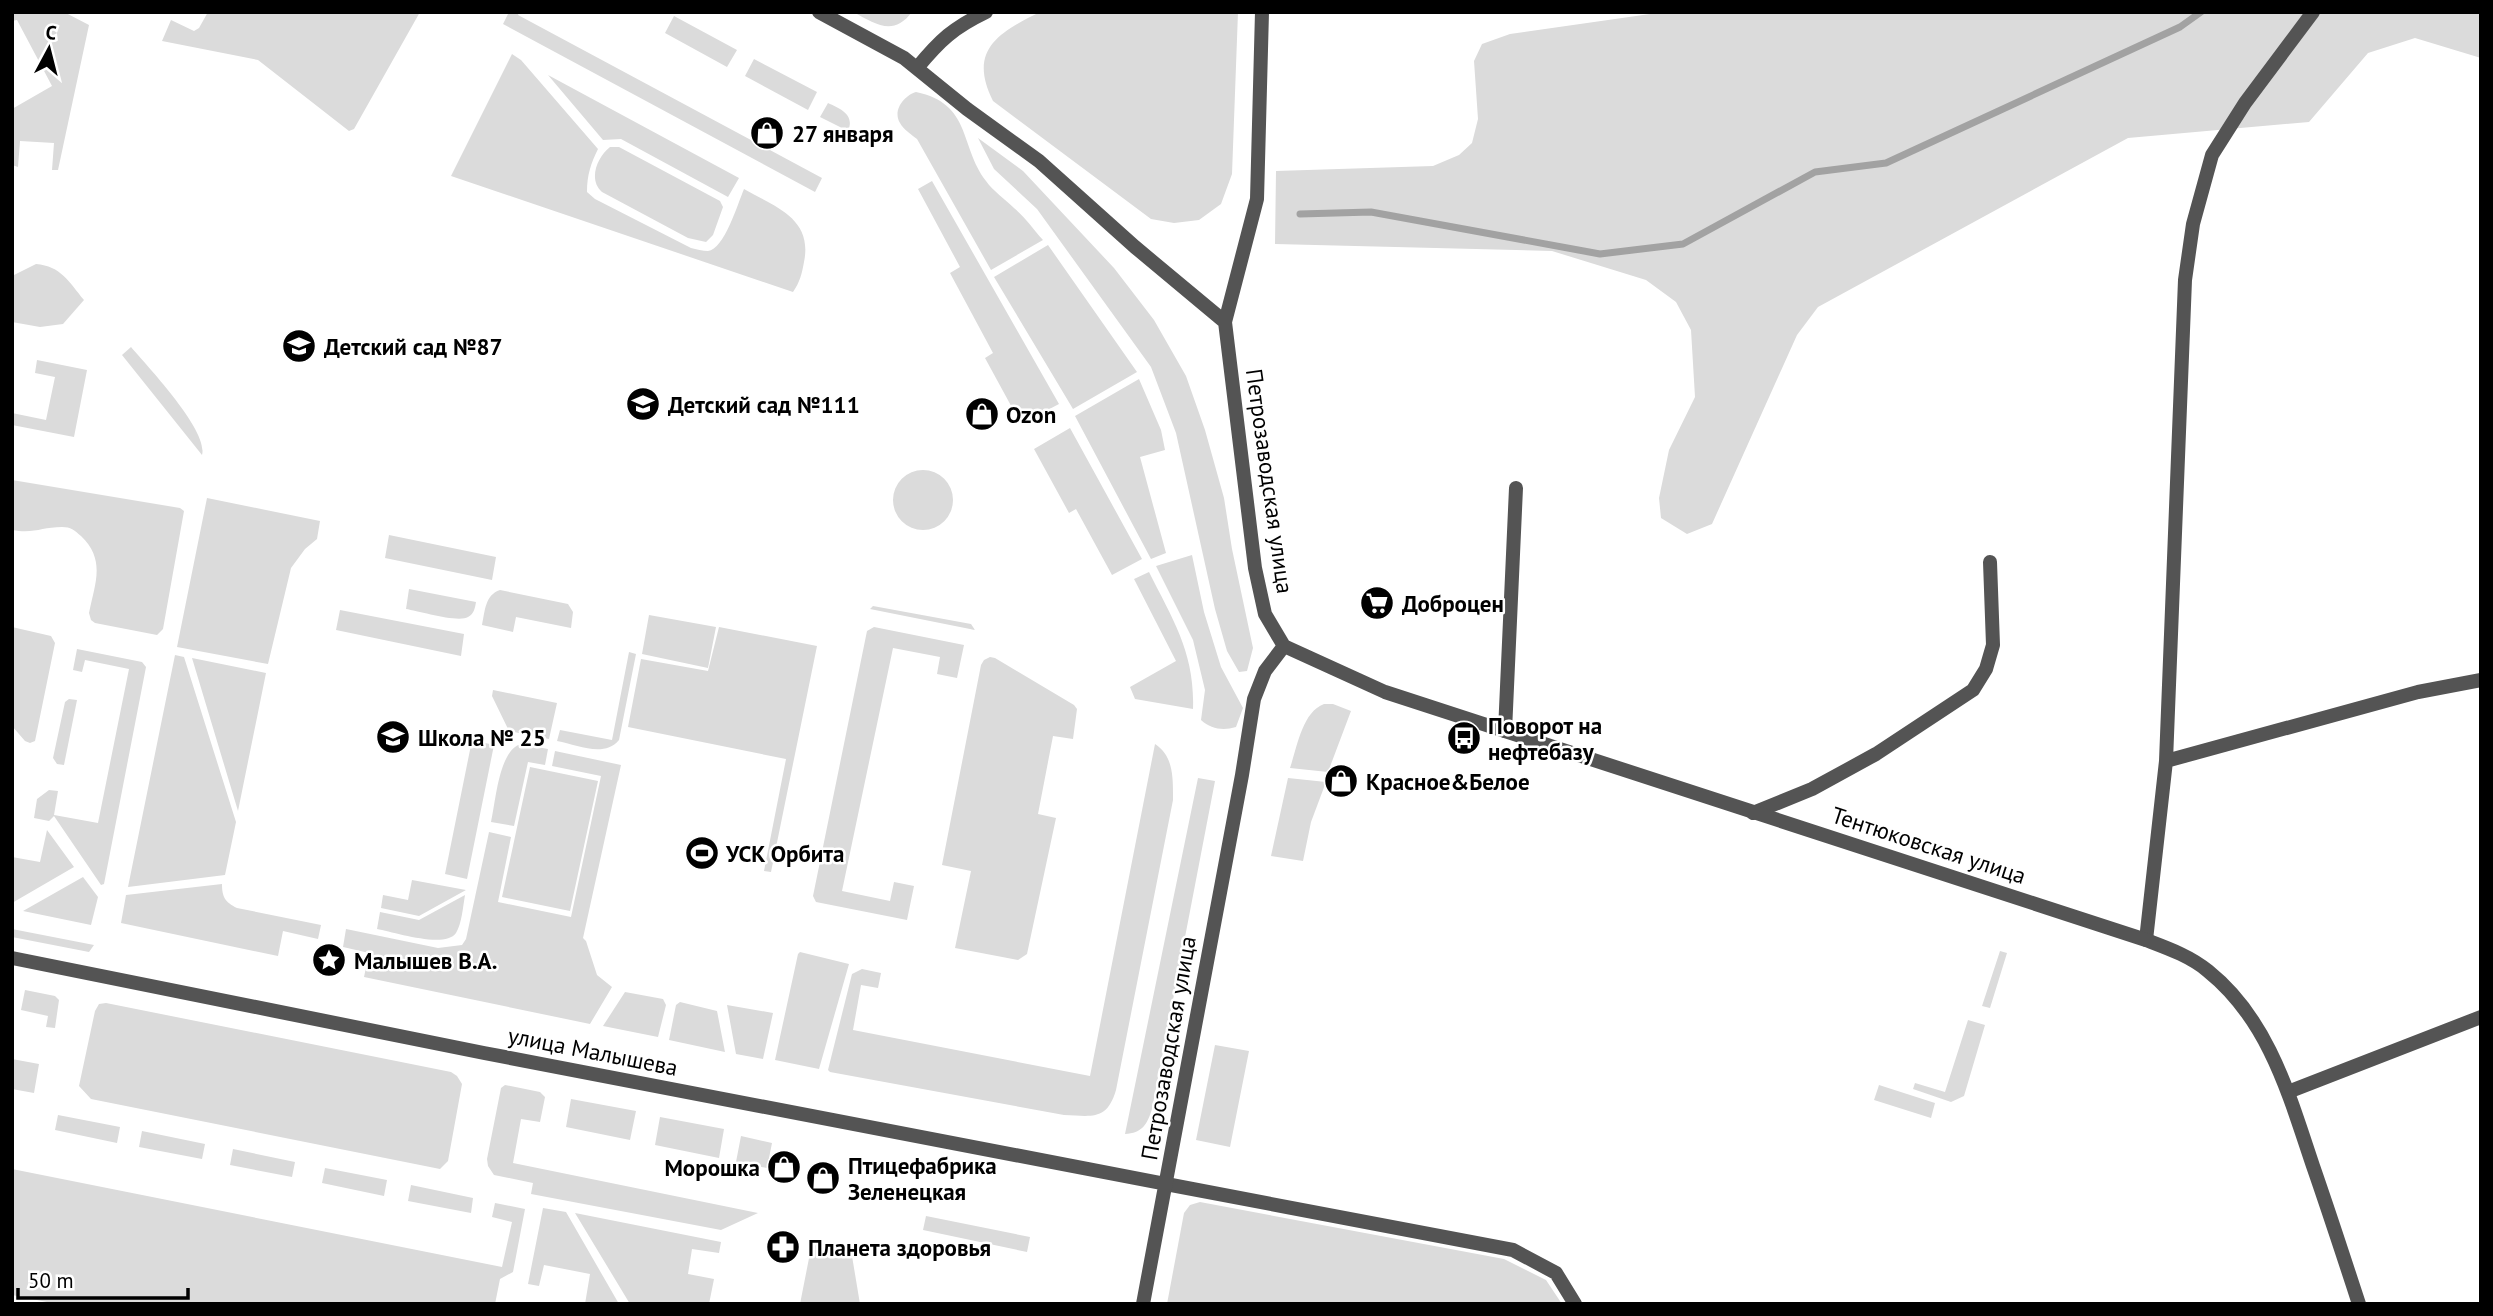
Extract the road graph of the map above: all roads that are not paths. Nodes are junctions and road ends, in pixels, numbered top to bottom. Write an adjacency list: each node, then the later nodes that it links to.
1 (818, 12): 5 (street)
2 (986, 12): 5 (street)
3 (1262, 12): 6 (street)
4 (2313, 12): 12 (street)
5 (917, 68): 6 (street)
6 (1225, 322): 9 (street, Петрозаводская улица)
7 (1516, 488): 11 (street)
8 (1990, 562): 13 (street)
9 (1283, 646): 11 (street, Тентюковская улица); 18 (street, Петрозаводская улица)
10 (2481, 680): 12 (street)
11 (1505, 731): 13 (street, Тентюковская улица)
12 (2166, 761): 14 (street)
13 (1753, 813): 14 (street, Тентюковская улица)
14 (2146, 940): 17 (street, Тентюковская улица)
15 (12, 958): 18 (street, улица Малышева)
16 (2481, 1017): 17 (street)
17 (2288, 1092): 21 (street, Тентюковская улица)
18 (1166, 1184): 19 (street, Петрозаводская улица); 20 (street, улица Малышева)
19 (1143, 1304)
20 (1575, 1304)
21 (2359, 1304)

